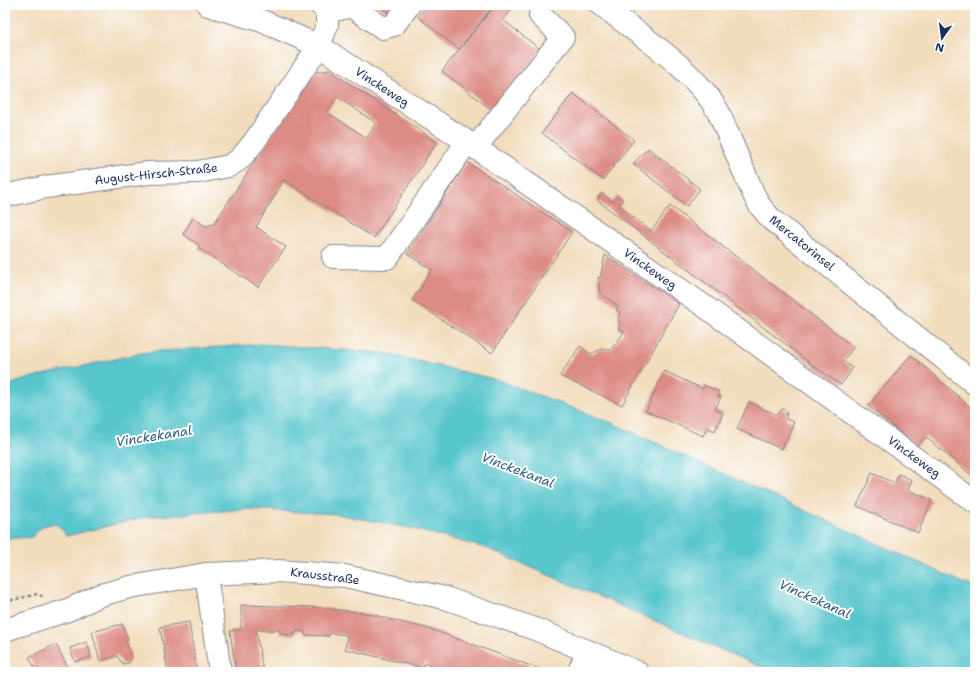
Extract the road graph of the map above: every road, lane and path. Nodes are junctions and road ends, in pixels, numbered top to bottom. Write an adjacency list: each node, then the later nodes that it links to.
1 (208, 5): 6 (street, Vinckeweg)
2 (409, 5): 4 (street)
3 (602, 5): 10 (street, Mercatorinsel)
4 (324, 8): 6 (street)
5 (540, 15): 7 (street)
6 (319, 46): 7 (street, Vinckeweg); 8 (street, August-Hirsch-Straße)
7 (471, 145): 9 (street); 11 (street, Vinckeweg)
8 (5, 196)
9 (333, 257)
10 (971, 373)
11 (975, 502)
12 (206, 574): 13 (street, Krausstraße); 14 (street, Krausstraße); 17 (street)
13 (5, 630)
14 (587, 651): 18 (street); 19 (street, Krausstraße)
15 (5, 665): 16 (path)
16 (8, 672)
17 (220, 672)
18 (579, 672)
19 (637, 672)

